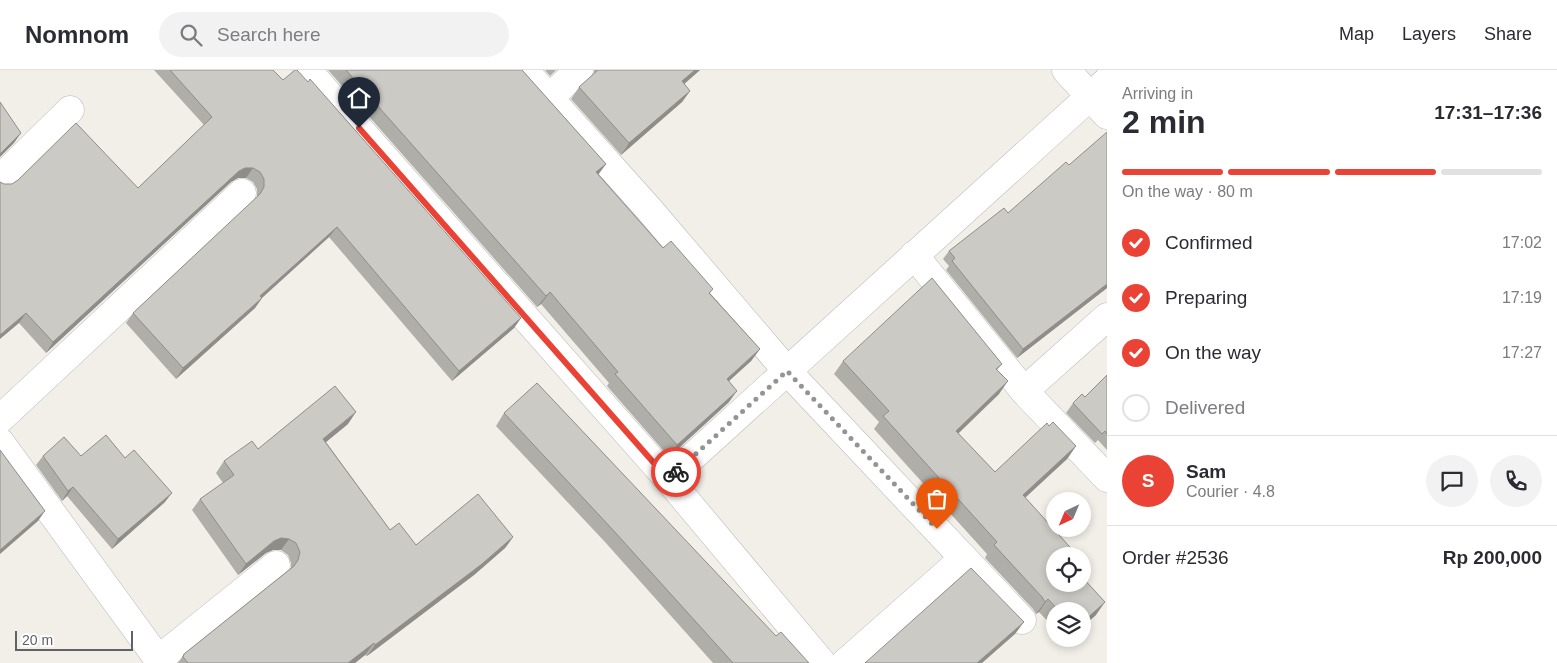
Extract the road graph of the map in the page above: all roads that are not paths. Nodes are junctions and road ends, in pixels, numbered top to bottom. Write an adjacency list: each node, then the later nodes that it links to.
1 (307, 70): 17 (street)
2 (524, 70): 5 (street)
3 (579, 70): 5 (street)
4 (1066, 70): 6 (street)
5 (550, 97): 12 (street)
6 (1101, 97): 10 (street)
7 (70, 110): 8 (street)
8 (0, 179)
9 (242, 192): 14 (street)
10 (914, 255): 12 (street); 13 (street)
11 (1107, 317): 13 (street)
12 (787, 371): 17 (street); 18 (street)
13 (1024, 391): 16 (street)
14 (0, 419)
15 (0, 442): 21 (street)
16 (1107, 478)
17 (668, 479): 22 (street)
18 (964, 558): 20 (street); 23 (street)
19 (276, 565): 21 (street)
20 (1022, 620)
21 (160, 661)
22 (822, 663)
23 (845, 663)

